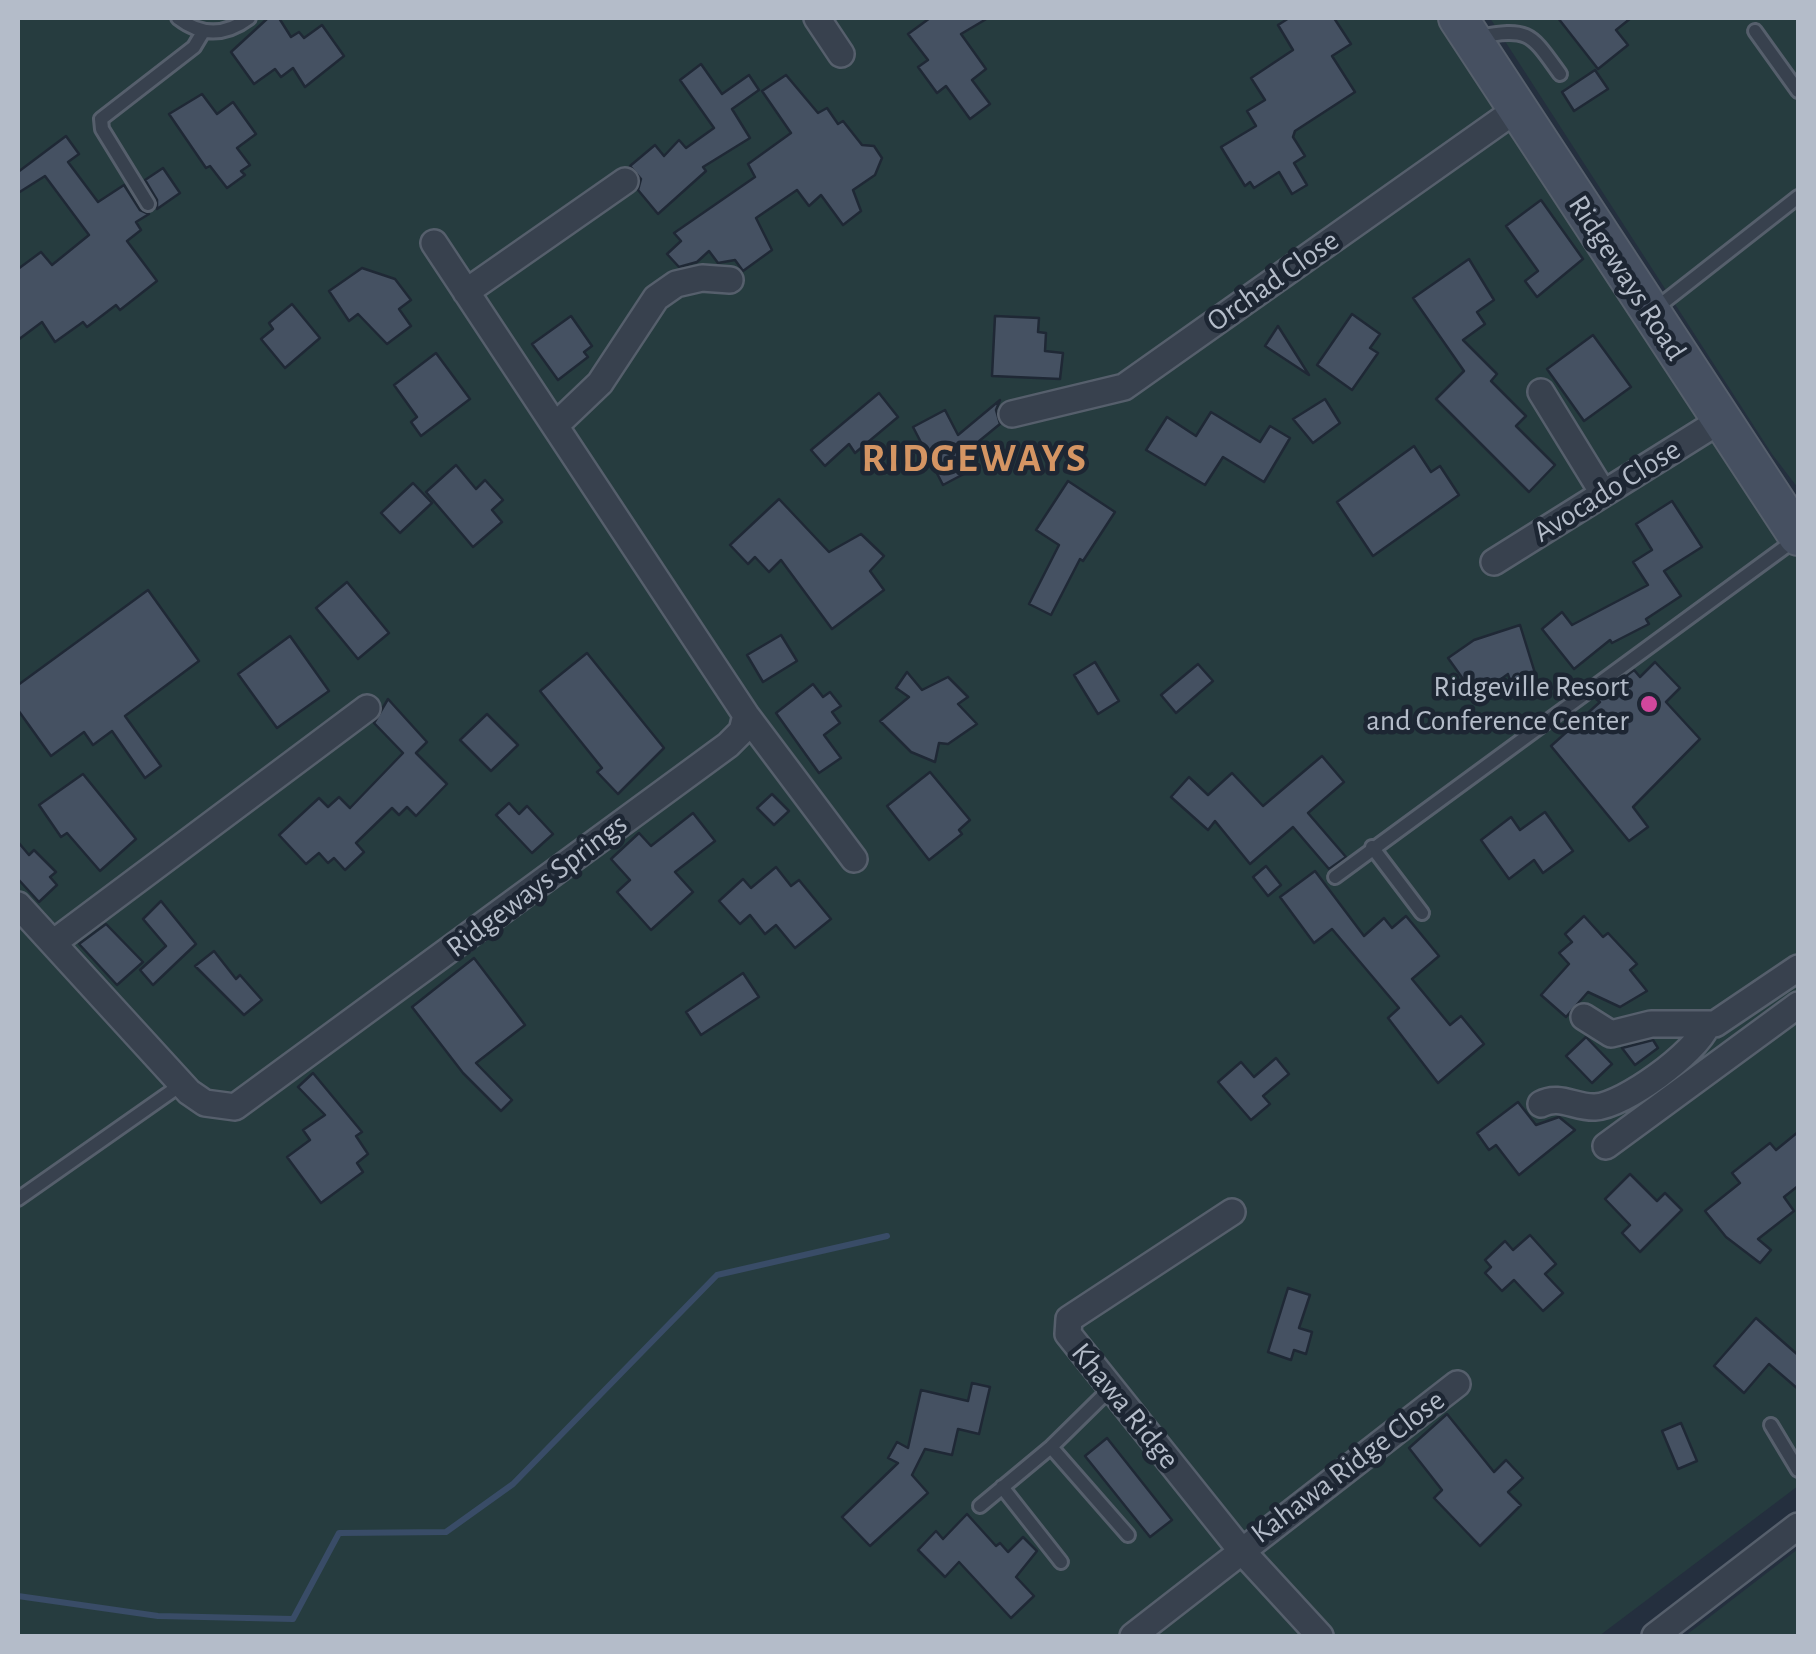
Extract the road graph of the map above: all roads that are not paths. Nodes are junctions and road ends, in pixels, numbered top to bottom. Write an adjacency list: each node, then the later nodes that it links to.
1 (178, 18): 6 (lane)
2 (249, 18): 6 (lane)
3 (817, 18): 7 (street)
4 (1464, 28): 8 (lane); 10 (street, Ridgeways Road)
5 (1754, 30): 9 (lane)
6 (203, 32): 13 (lane)
7 (841, 54)
8 (1560, 74)
9 (1798, 91)
10 (1516, 108): 17 (street, Ridgeways Road); 19 (street, Orchad Close)
11 (625, 181): 16 (street)
12 (1798, 196): 17 (lane)
13 (148, 204)
14 (434, 243): 16 (street)
15 (730, 280): 21 (street)
16 (466, 292): 21 (street)
17 (1649, 313): 20 (street, Ridgeways Road)
18 (1541, 392): 22 (street)
19 (1012, 414)
20 (1721, 420): 22 (street, Avocado Close); 23 (street, Ridgeways Road)
21 (556, 425): 27 (street)
22 (1603, 494): 25 (street, Avocado Close)
23 (1787, 501): 24 (street, Ridgeways Road)
24 (1798, 537): 28 (lane)
25 (1494, 562)
26 (367, 708): 33 (street)
27 (746, 715): 29 (street); 38 (street, Ridgeways Springs)
28 (1372, 847): 30 (lane); 32 (lane)
29 (854, 859)
30 (1335, 877)
31 (18, 905): 33 (street, Ridgeways Springs)
32 (1422, 913)
33 (53, 943): 38 (street, Ridgeways Springs)
34 (1798, 968): 37 (street)
35 (1798, 1005): 40 (street)
36 (1584, 1017): 37 (street)
37 (1707, 1026): 39 (street)
38 (182, 1084): 41 (lane)
39 (1541, 1104)
40 (1606, 1146)
41 (18, 1199)
42 (1232, 1212): 44 (street, Khawa Ridge)
43 (1457, 1384): 52 (street, Kahawa Ridge Close)
44 (1108, 1390): 46 (lane); 52 (street, Khawa Ridge)
45 (1771, 1425): 47 (lane)
46 (1051, 1448): 48 (lane); 51 (lane)
47 (1798, 1470)
48 (1002, 1488): 49 (lane); 53 (lane)
49 (980, 1506)
50 (1798, 1526): 56 (street)
51 (1128, 1535)
52 (1240, 1549): 54 (street, Kahawa Ridge Close); 55 (street, Khawa Ridge)
53 (1061, 1562)
54 (1133, 1636)
55 (1320, 1636)
56 (1655, 1636)

